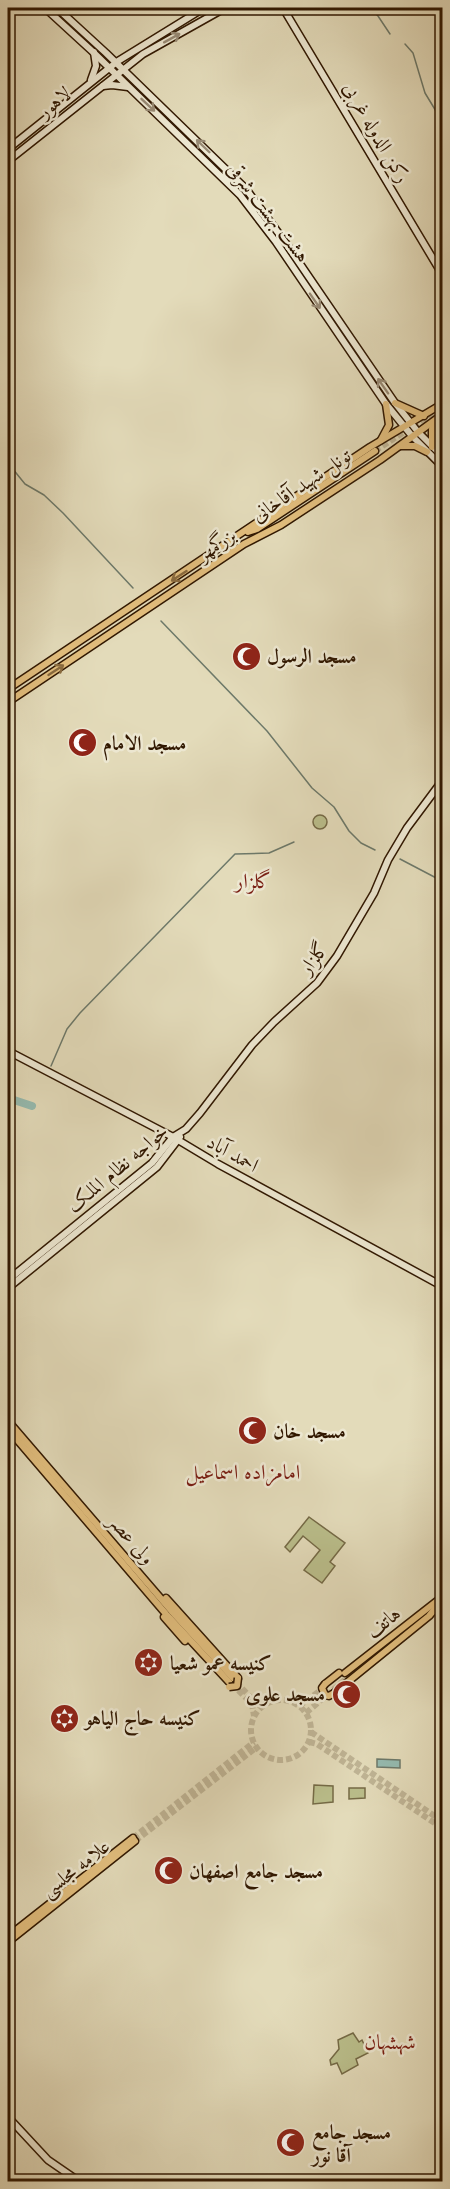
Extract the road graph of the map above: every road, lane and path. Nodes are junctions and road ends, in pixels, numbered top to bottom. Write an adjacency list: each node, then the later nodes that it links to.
1 (45, 8): 8 (main road, هشت بهشت شرقی)
2 (57, 8): 9 (main road, هشت بهشت شرقی)
3 (204, 8): 6 (main road, لاهور)
4 (225, 8): 7 (main road, لاهور, one-way to 4)
5 (283, 8): 24 (main road, رکن الدوله غربی)
6 (144, 43): 7 (main road); 10 (main road, لاهور)
7 (148, 51): 11 (main road, لاهور)
8 (93, 52): 13 (main road, هشت بهشت شرقی); 17 (main road)
9 (106, 53): 10 (main road); 12 (main road, هشت بهشت شرقی)
10 (127, 54): 12 (main road, لاهور)
11 (139, 57): 14 (main road, لاهور); 16 (main road)
12 (116, 62): 13 (main road, لاهور); 14 (main road, هشت بهشت شرقی)
13 (109, 67): 15 (main road, هشت بهشت شرقی); 17 (main road, لاهور)
14 (123, 69): 15 (main road, لاهور); 16 (main road, هشت بهشت شرقی)
15 (117, 74): 18 (main road, لاهور); 19 (main road, هشت بهشت شرقی)
16 (133, 79): 25 (main road, هشت بهشت شرقی, one-way to 16)
17 (90, 82): 20 (main road, لاهور)
18 (99, 87): 19 (main road); 21 (main road, لاهور)
19 (128, 87): 26 (main road, هشت بهشت شرقی, one-way to 26)
20 (82, 89): 21 (main road); 22 (main road, لاهور)
21 (88, 96): 23 (main road, لاهور)
22 (8, 149)
23 (8, 161)
24 (442, 274)
25 (396, 403): 28 (main road); 30 (main road, هشت بهشت شرقی)
26 (386, 404): 31 (main road, هشت بهشت شرقی); 34 (main road)
27 (442, 404): 28 (main road, بزرگمهر)
28 (424, 416): 30 (main road, بزرگمهر)
29 (439, 417): 32 (main road, بزرگمهر); 36 (main road)
30 (411, 424): 31 (main road, بزرگمهر); 32 (main road, هشت بهشت شرقی)
31 (404, 428): 33 (main road, هشت بهشت شرقی); 34 (main road, بزرگمهر)
32 (418, 432): 33 (main road, بزرگمهر); 36 (main road, هشت بهشت شرقی)
33 (412, 436): 35 (main road, بزرگمهر); 37 (main road, هشت بهشت شرقی)
34 (378, 444): 38 (main road, بزرگمهر)
35 (397, 446): 37 (main road); 38 (main road, بزرگمهر)
36 (432, 447): 39 (main road, هشت بهشت شرقی)
37 (427, 452): 40 (main road, هشت بهشت شرقی)
38 (376, 453): 41 (main road, بزرگمهر, one-way to 41); 42 (main road, بزرگمهر, one-way to 38)
39 (442, 456)
40 (442, 466)
41 (8, 689)
42 (8, 702)
43 (442, 781): 45 (main road, گلزار)
44 (8, 1053): 46 (main road, احمد آباد); 47 (main road, احمد آباد)
45 (183, 1131): 47 (main road, خواجه نظام الملک); 48 (main road)
46 (161, 1136): 47 (main road, احمد آباد); 47 (main road)
47 (171, 1144): 48 (main road, احمد آباد); 49 (main road, خواجه نظام الملک); 49 (main road, خواجه نظام الملک)
48 (188, 1149): 52 (main road, احمد آباد)
49 (121, 1192): 50 (main road, خواجه نظام الملک)
50 (50, 1250): 51 (main road, خواجه نظام الملک); 53 (main road, خواجه نظام الملک)
51 (8, 1280)
52 (442, 1287)
53 (8, 1288)
54 (8, 1421): 56 (main road, ولی عصر)
55 (8, 1429): 56 (main road, ولی عصر)
56 (134, 1571): 56 (main road)
57 (441, 1601): 57 (main road, هاتف, bridge)
58 (8, 1937): 59 (main road, علامه مجلسی)
59 (8, 1942)
60 (8, 2118): 63 (main road)
61 (8, 2124): 62 (main road)
62 (72, 2181)
63 (80, 2181)

